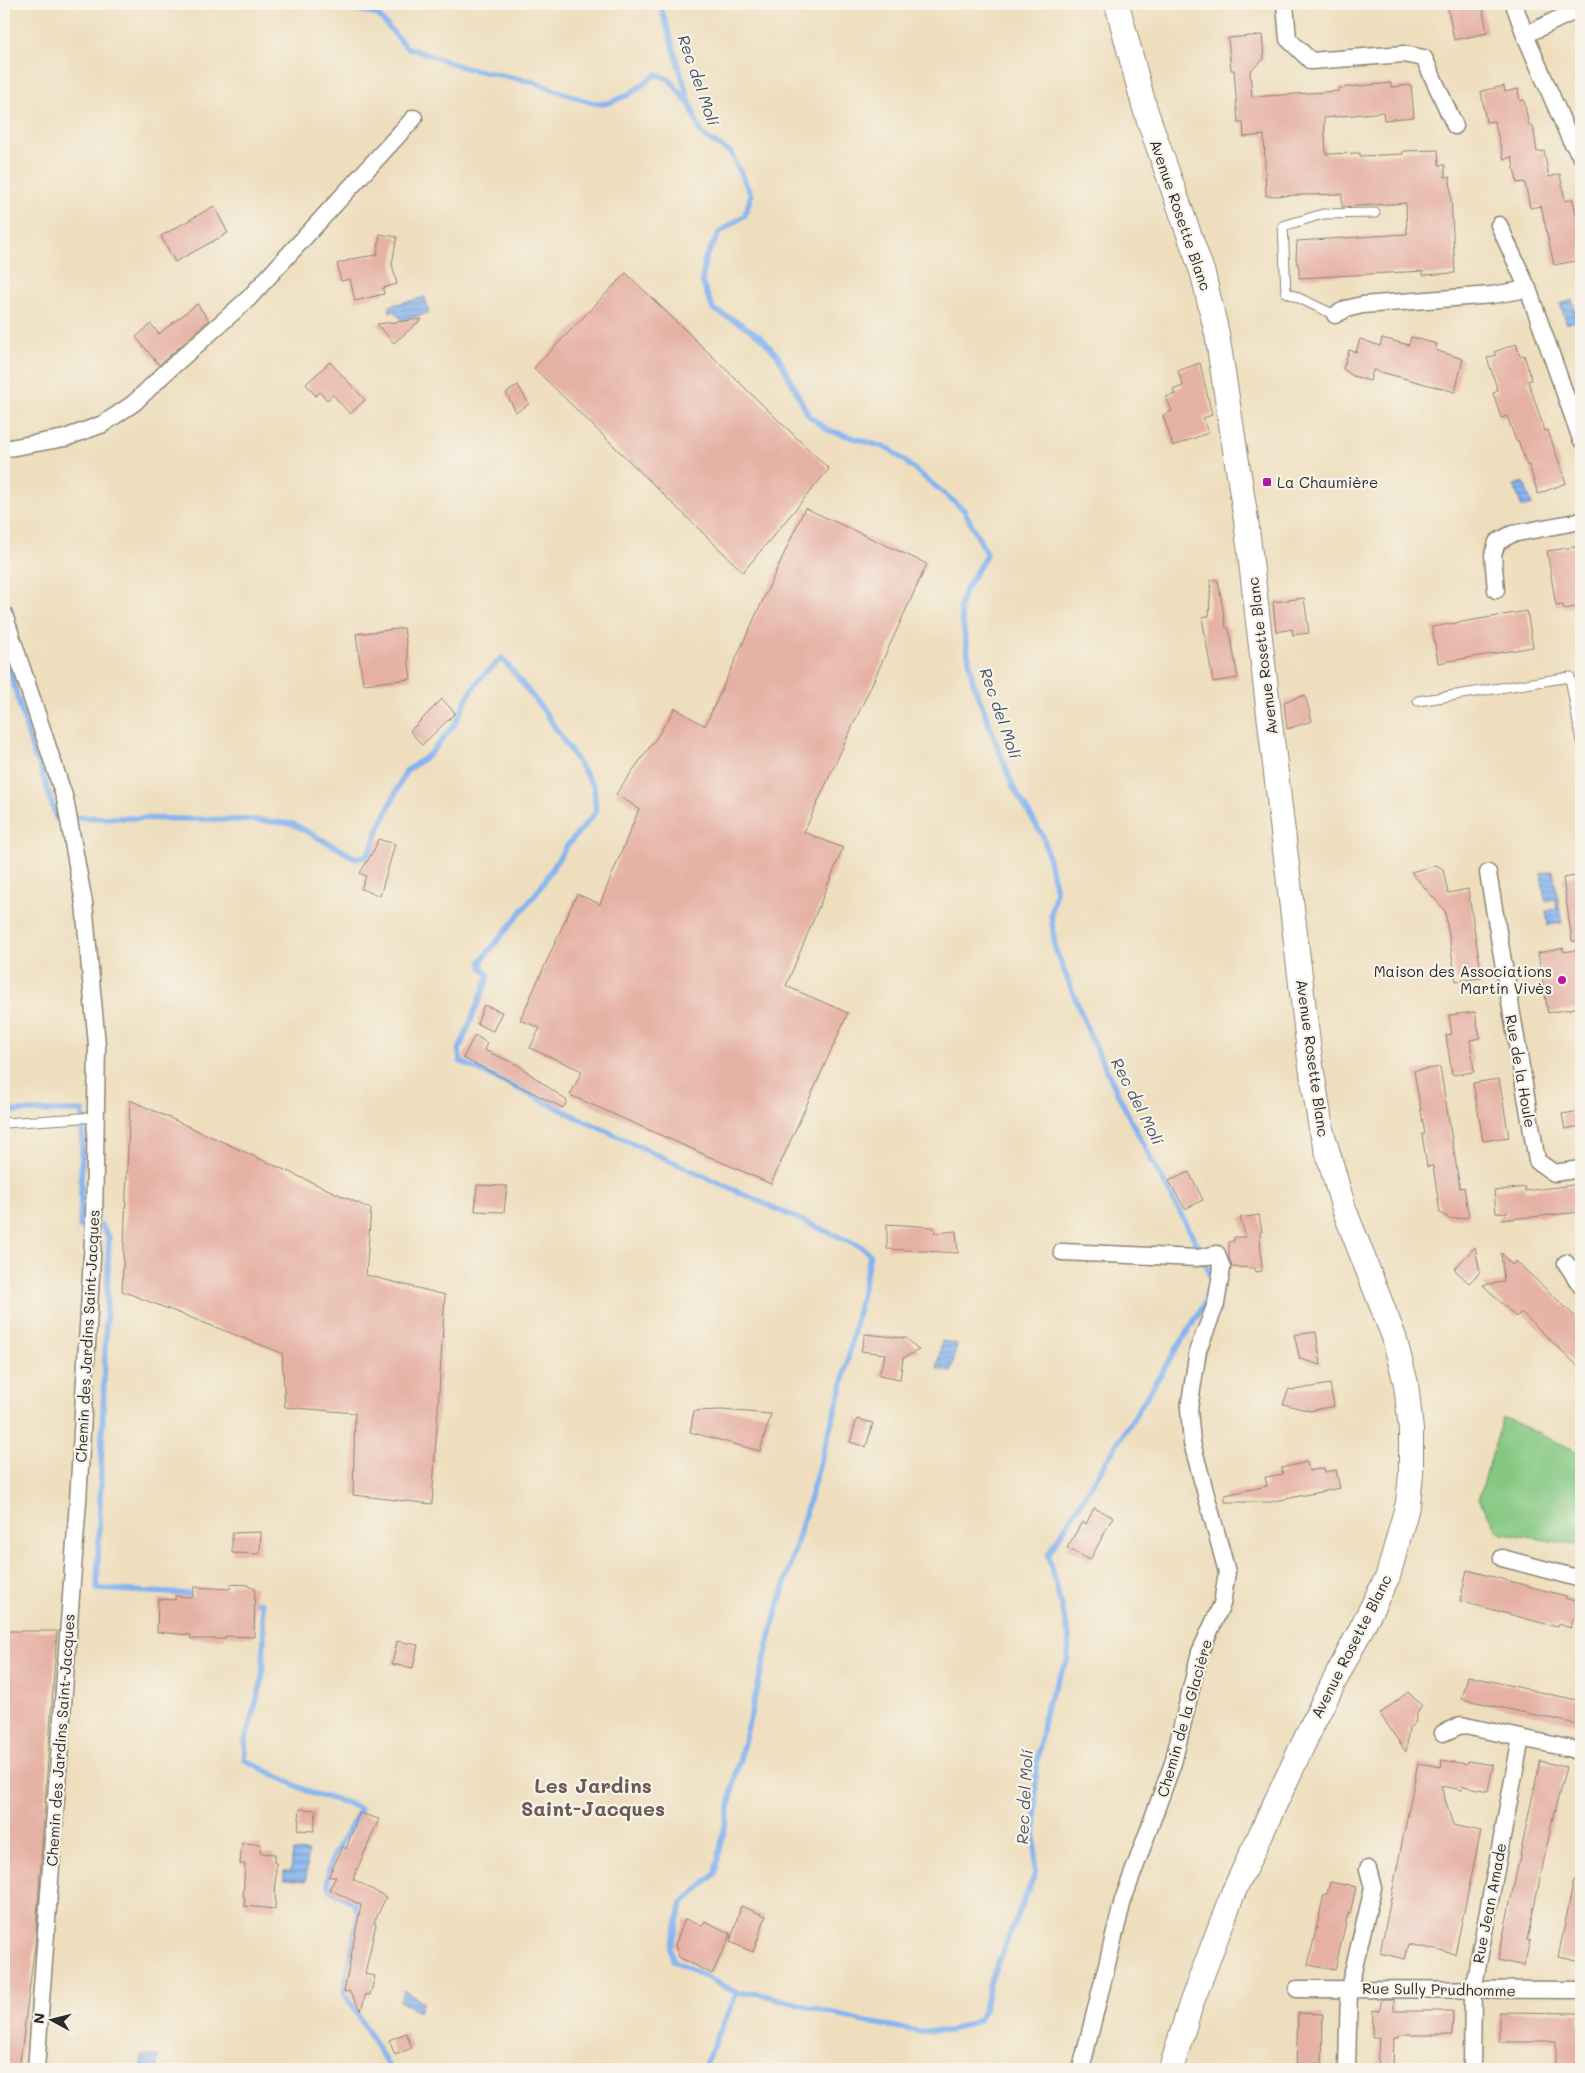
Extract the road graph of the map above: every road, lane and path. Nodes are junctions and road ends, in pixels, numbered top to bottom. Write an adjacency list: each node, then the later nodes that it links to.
1 (1117, 4): 39 (main road, Avenue Rosette Blanc)
2 (1285, 4): 7 (street)
3 (1514, 4): 5 (street)
4 (1581, 8): 5 (street)
5 (1525, 35): 8 (street)
6 (414, 118): 14 (street)
7 (1455, 126)
8 (1581, 156)
9 (1375, 213): 12 (lane)
10 (1499, 225): 11 (street)
11 (1528, 289): 12 (street); 13 (street)
12 (1335, 315)
13 (1581, 438)
14 (4, 449)
15 (1581, 521): 16 (street)
16 (1496, 590)
17 (4, 614): 21 (street, Chemin des Jardins Saint-Jacques)
18 (1418, 701): 19 (lane)
19 (1581, 741)
20 (1488, 873): 23 (street, Rue de la Houle)
21 (91, 1118): 22 (lane); 37 (street, Chemin des Jardins Saint-Jacques)
22 (4, 1123)
23 (1581, 1169)
24 (1062, 1252): 38 (street, Chemin de la Glacière)
25 (1566, 1263): 26 (street)
26 (1581, 1286)
27 (1502, 1558): 28 (street)
28 (1581, 1580)
29 (1443, 1733): 30 (street)
30 (1521, 1738): 31 (street); 35 (street, Rue Jean Amade)
31 (1581, 1751)
32 (1368, 1869): 33 (street)
33 (1349, 1988): 34 (street, Rue Sully Prudhomme); 35 (street, Rue Sully Prudhomme); 40 (street)
34 (1297, 1989)
35 (1473, 1990): 36 (street, Rue Sully Prudhomme); 41 (street, Rue Jean Amade)
36 (1581, 1990)
37 (36, 2069)
38 (1081, 2069)
39 (1170, 2069)
40 (1347, 2069)
41 (1472, 2069)

